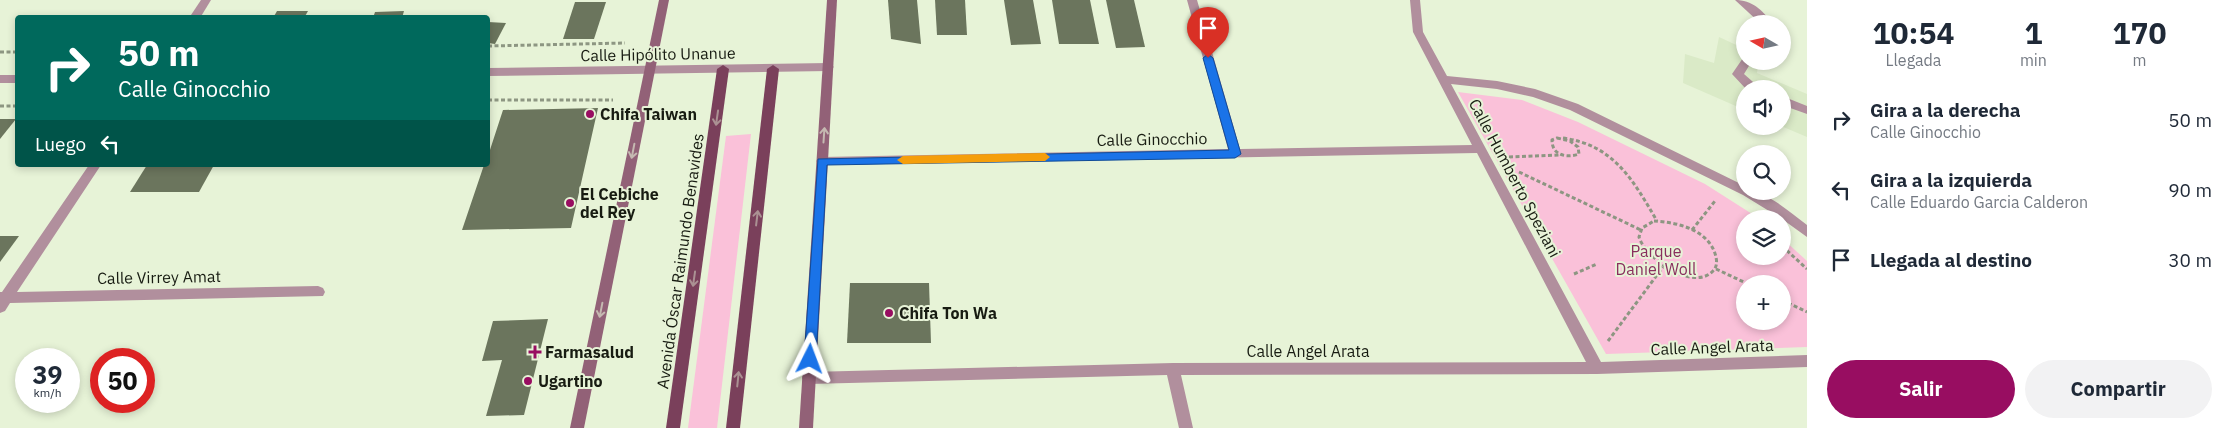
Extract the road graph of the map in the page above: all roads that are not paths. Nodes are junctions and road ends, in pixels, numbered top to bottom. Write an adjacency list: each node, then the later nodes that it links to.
1 (206, 0): 7 (street)
2 (664, 0): 12 (main road)
3 (832, 0): 9 (main road)
4 (1192, 0): 22 (street)
5 (1415, 0): 17 (street, Calle Humberto Speziani)
6 (1740, 0): 8 (street)
7 (196, 15)
8 (1760, 15)
9 (828, 67): 11 (street, Calle Hipólito Unanue); 23 (main road, one-way to 9)
10 (724, 69): 11 (street, Calle Hipólito Unanue); 12 (street, Calle Hipólito Unanue); 35 (main road, Avenida Óscar Raimundo Benavides, one-way to 35)
11 (773, 69): 36 (main road, one-way to 11)
12 (650, 70): 14 (street, Calle Hipólito Unanue); 34 (main road, one-way to 34)
13 (1741, 70): 18 (street)
14 (490, 72)
15 (0, 79): 16 (street)
16 (15, 79)
17 (1444, 79): 21 (street, Calle Humberto Speziani); 25 (street)
18 (1743, 80)
19 (1791, 104): 20 (street)
20 (1807, 110)
21 (1482, 150): 22 (street, Calle Ginocchio); 31 (street, Calle Humberto Speziani)
22 (1235, 154): 23 (street, Calle Ginocchio)
23 (822, 162): 33 (main road)
24 (94, 167): 29 (street)
25 (1736, 185)
26 (1761, 200): 27 (street)
27 (1807, 232)
28 (318, 292): 29 (street, Calle Virrey Amat)
29 (2, 301)
30 (1807, 362): 31 (street, Calle Angel Arata)
31 (1597, 368): 32 (street, Calle Angel Arata)
32 (1173, 369): 33 (street, Calle Angel Arata); 38 (street)
33 (809, 378): 37 (main road)
34 (577, 428)
35 (673, 428)
36 (733, 428)
37 (806, 428)
38 (1186, 428)

